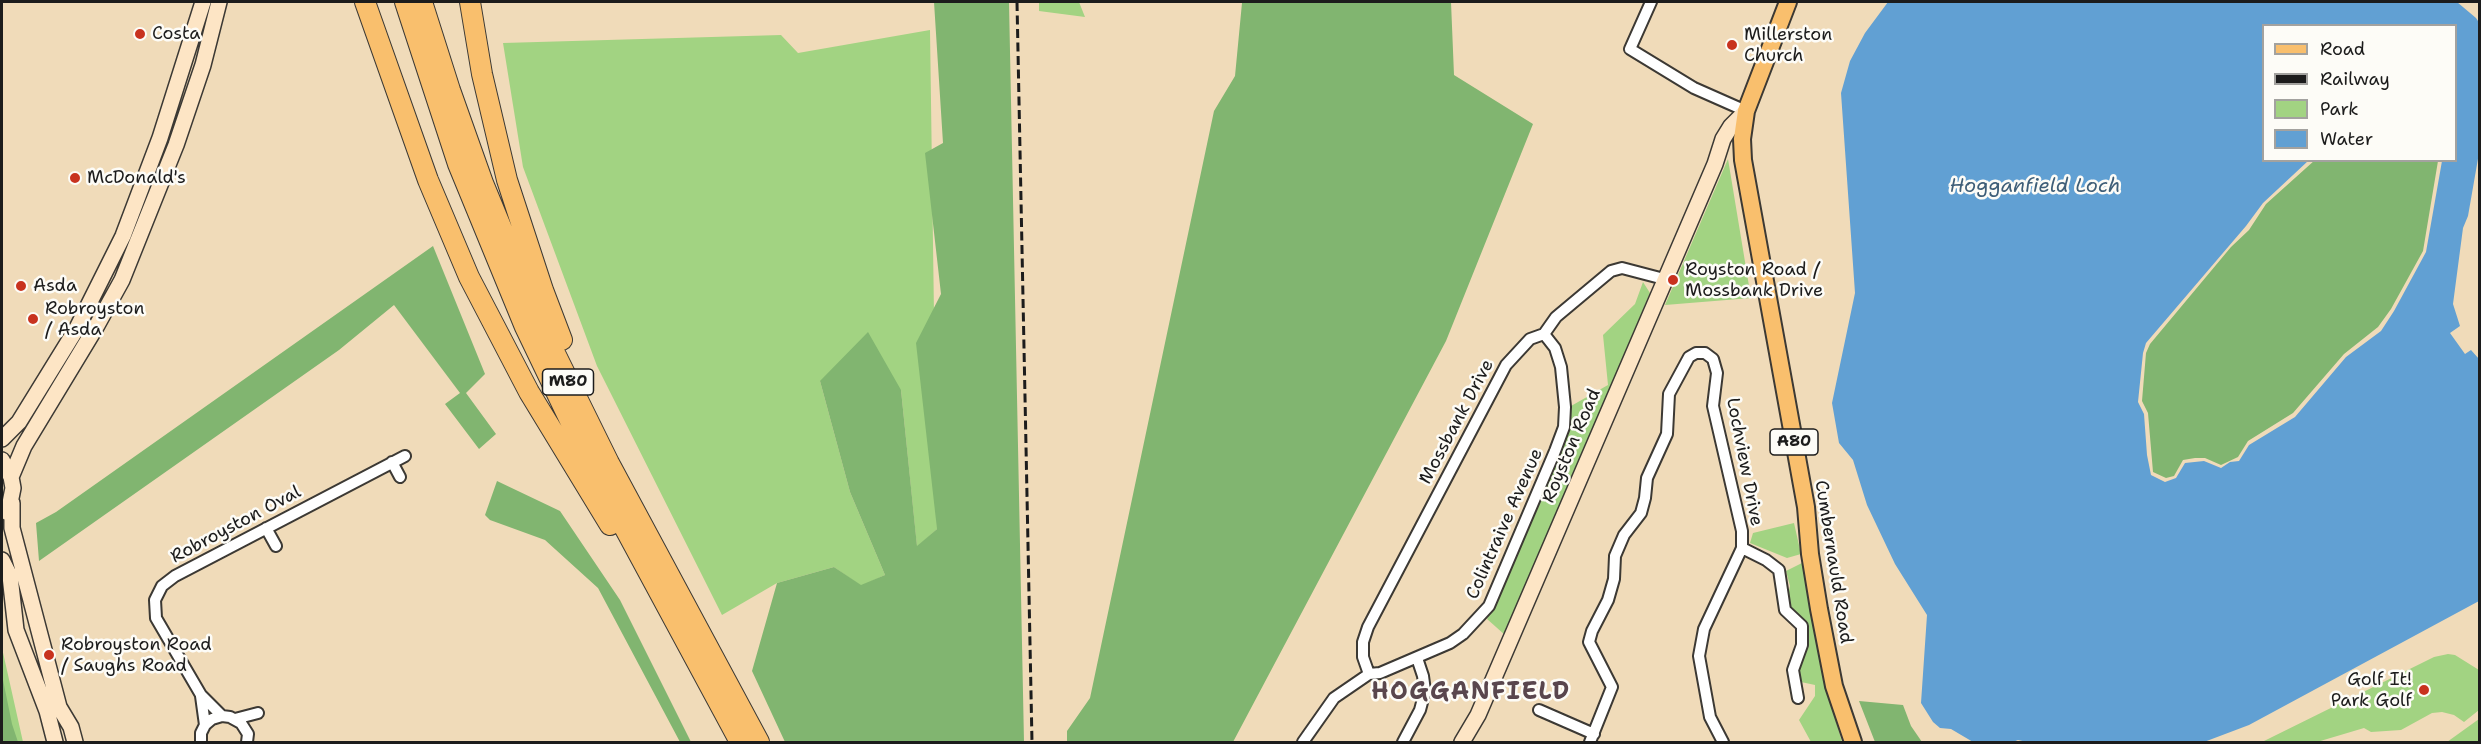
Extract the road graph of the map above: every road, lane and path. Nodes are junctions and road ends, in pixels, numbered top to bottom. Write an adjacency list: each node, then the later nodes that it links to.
1 (203, 2): 14 (street)
2 (219, 2): 18 (street)
3 (365, 2): 28 (highway)
4 (405, 2): 28 (highway, M80)
5 (422, 2): 26 (highway, M80)
6 (470, 2): 26 (highway)
7 (1651, 2): 9 (street)
8 (1788, 2): 9 (main road, Cumbernauld Road / A80)
9 (1746, 111): 10 (main road, Cumbernauld Road / A80); 11 (street, Royston Road)
10 (1742, 139): 11 (street, Royston Road); 47 (main road, Cumbernauld Road / A80)
11 (1715, 164): 12 (street, Royston Road)
12 (1664, 279): 13 (street, Mossbank Drive); 45 (street, Royston Road)
13 (1544, 334): 27 (street, Colintraive Avenue); 29 (street, Mossbank Drive)
14 (2, 439)
15 (405, 456): 17 (street, Robroyston Oval)
16 (2, 459): 18 (street)
17 (392, 462): 19 (street); 22 (street, Robroyston Oval)
18 (11, 477): 20 (street)
19 (400, 477)
20 (12, 503): 21 (street); 39 (street)
21 (2, 522)
22 (266, 528): 23 (street); 30 (street, Robroyston Oval)
23 (276, 546)
24 (1742, 548): 31 (street); 37 (street, Lochview Drive); 46 (street, Lochview Drive)
25 (2, 560): 38 (street)
26 (681, 598): 42 (highway, M80)
27 (1417, 658): 29 (street, Colintraive Avenue); 44 (street)
28 (703, 672): 41 (highway, M80)
29 (1369, 674): 43 (street, Colintraive Avenue)
30 (201, 695): 33 (street); 35 (street)
31 (1798, 698)
32 (1539, 710): 37 (street, Lochview Drive)
33 (222, 716): 34 (street); 35 (street)
34 (235, 718): 36 (street); 36 (street)
35 (202, 734): 40 (street)
36 (248, 738)
37 (1592, 738)
38 (55, 742)
39 (75, 742)
40 (189, 742)
41 (740, 742)
42 (759, 742)
43 (1303, 742)
44 (1403, 742)
45 (1462, 742)
46 (1723, 742)
47 (1854, 742)

